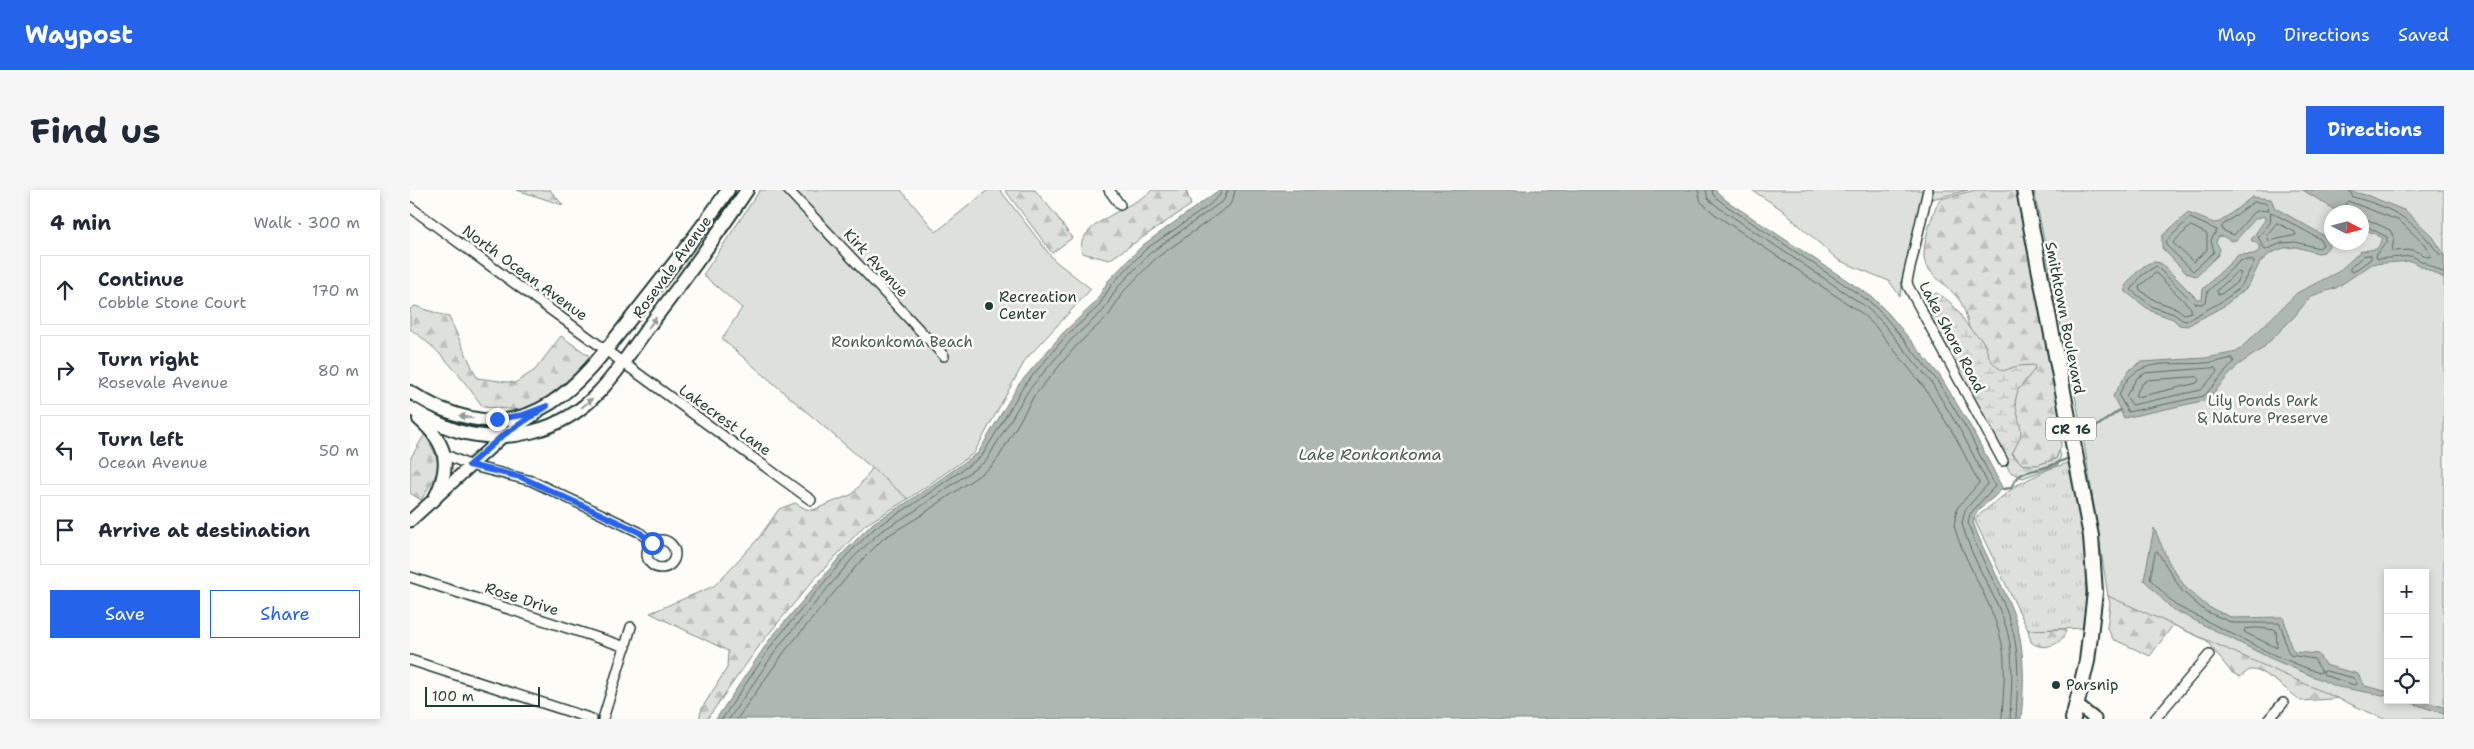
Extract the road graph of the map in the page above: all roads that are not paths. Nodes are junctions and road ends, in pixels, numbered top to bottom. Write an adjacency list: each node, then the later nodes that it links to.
1 (728, 190): 9 (main road, Rosevale Avenue)
2 (747, 190): 11 (main road, Rosevale Avenue, one-way to 2)
3 (788, 190): 10 (street, Kirk Avenue)
4 (1109, 190): 7 (street)
5 (1928, 190): 17 (street, Lake Shore Road)
6 (2024, 190): 29 (main road, Smithtown Boulevard / CR 16)
7 (1120, 205)
8 (410, 207): 9 (street, North Ocean Avenue)
9 (606, 349): 11 (street, North Ocean Avenue); 13 (main road, Rosevale Avenue)
10 (944, 356)
11 (622, 362): 15 (main road, Rosevale Avenue, one-way to 11); 20 (street, Lakecrest Lane)
12 (410, 392): 13 (main road, Rosevale Avenue, one-way to 12)
13 (547, 406): 15 (street)
14 (410, 410): 15 (main road, Rosevale Avenue); 16 (main road)
15 (502, 436): 18 (street)
16 (444, 454): 18 (street); 19 (main road)
17 (2003, 461)
18 (469, 465): 19 (street); 22 (street)
19 (434, 500): 21 (street)
20 (811, 500)
21 (410, 521)
22 (652, 543)
23 (410, 578): 25 (street, Rose Drive)
24 (631, 627): 25 (street)
25 (626, 647): 31 (street)
26 (2209, 655): 34 (street)
27 (410, 660): 30 (street)
28 (2282, 703): 35 (street)
29 (2077, 705): 32 (main road, Smithtown Boulevard / CR 16); 33 (street)
30 (592, 719)
31 (603, 719)
32 (2073, 719)
33 (2095, 719)
34 (2155, 719)
35 (2269, 719)

